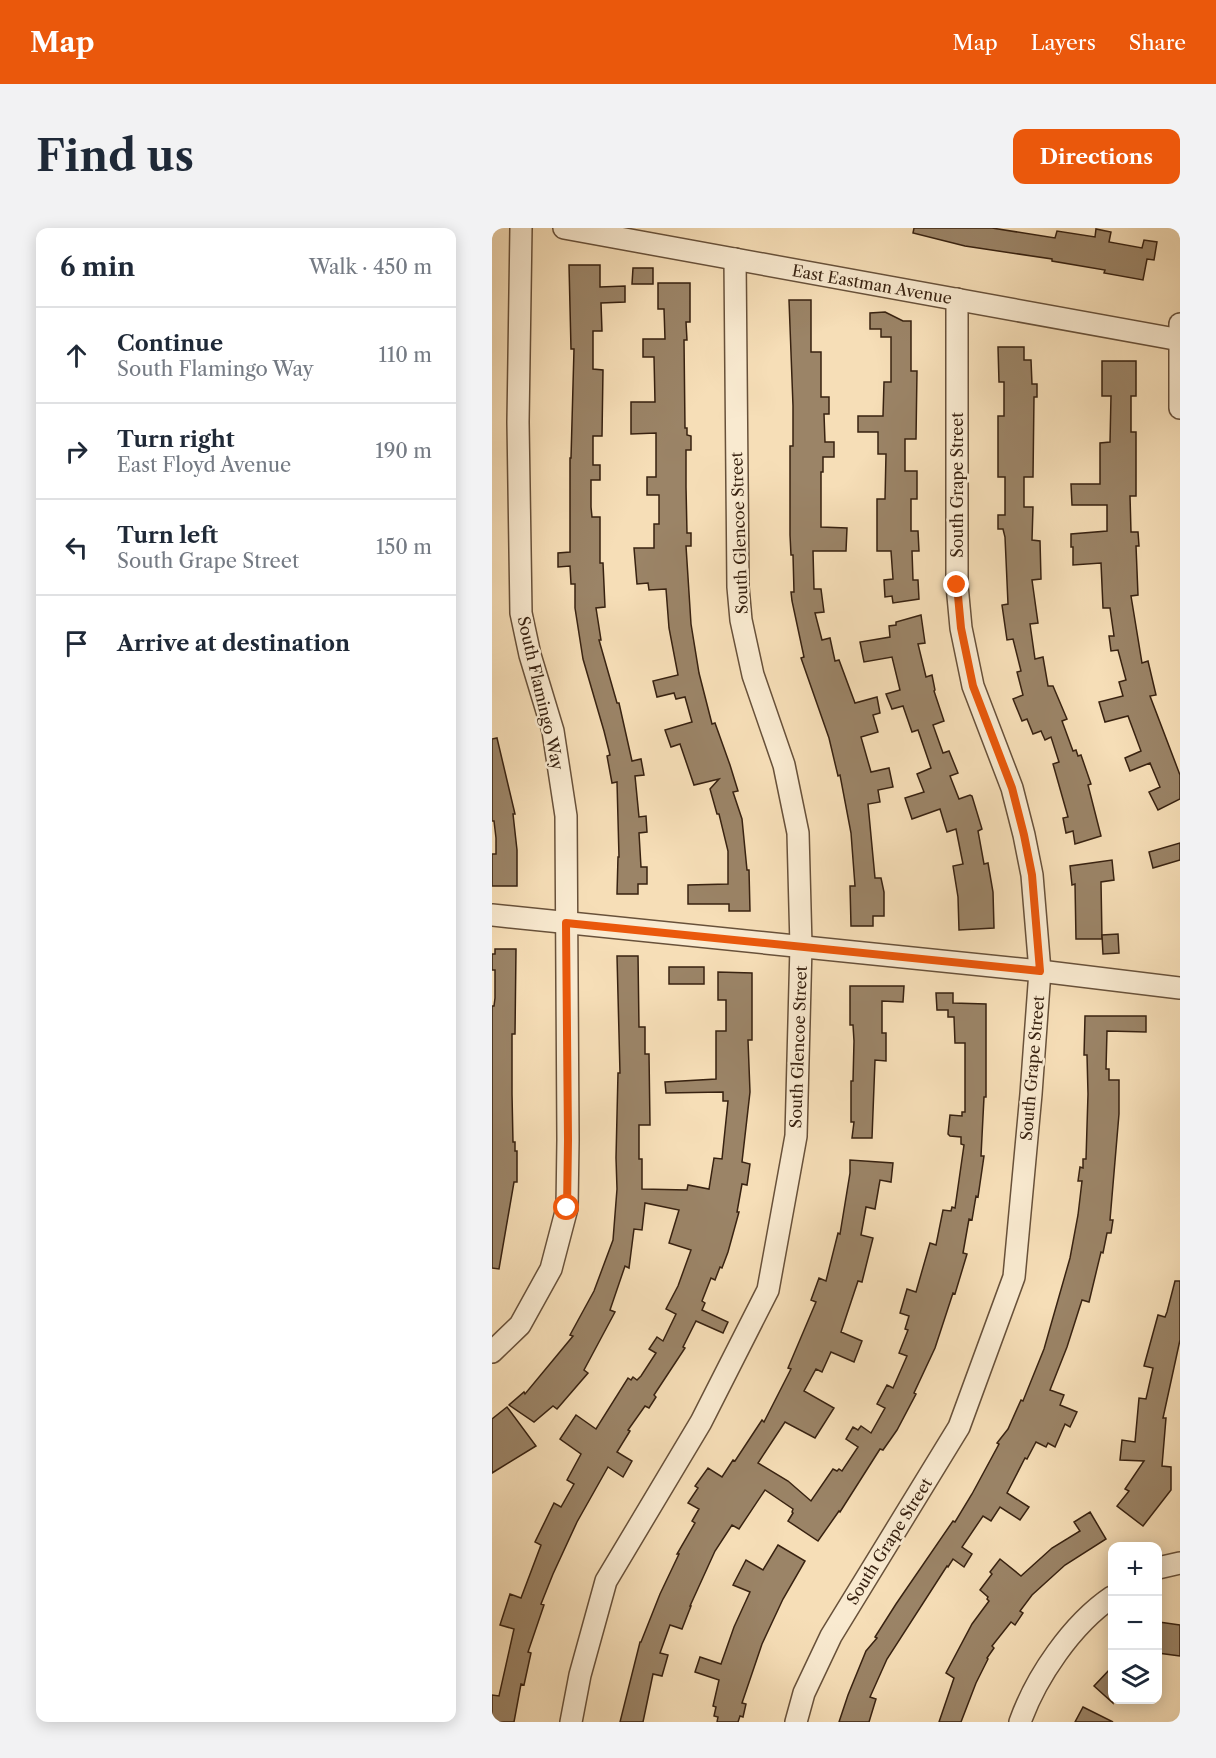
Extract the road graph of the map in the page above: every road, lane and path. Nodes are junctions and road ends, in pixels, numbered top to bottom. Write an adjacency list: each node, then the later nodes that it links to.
1 (521, 228): 8 (street, South Flamingo Way)
2 (564, 228): 3 (street, East Eastman Avenue)
3 (735, 259): 4 (street, East Eastman Avenue); 9 (street, South Glencoe Street)
4 (957, 299): 5 (street, East Eastman Avenue); 10 (street, South Grape Street)
5 (1180, 335): 6 (street)
6 (1180, 408)
7 (492, 915): 8 (street)
8 (566, 923): 9 (street); 12 (street, South Flamingo Way)
9 (801, 946): 10 (street); 16 (street, South Glencoe Street)
10 (1040, 971): 11 (street); 17 (street, South Grape Street)
11 (1180, 988)
12 (492, 1352)
13 (1180, 1563): 14 (street)
14 (1162, 1567)
15 (1108, 1600): 18 (street)
16 (571, 1722)
17 (796, 1722)
18 (1020, 1722)

